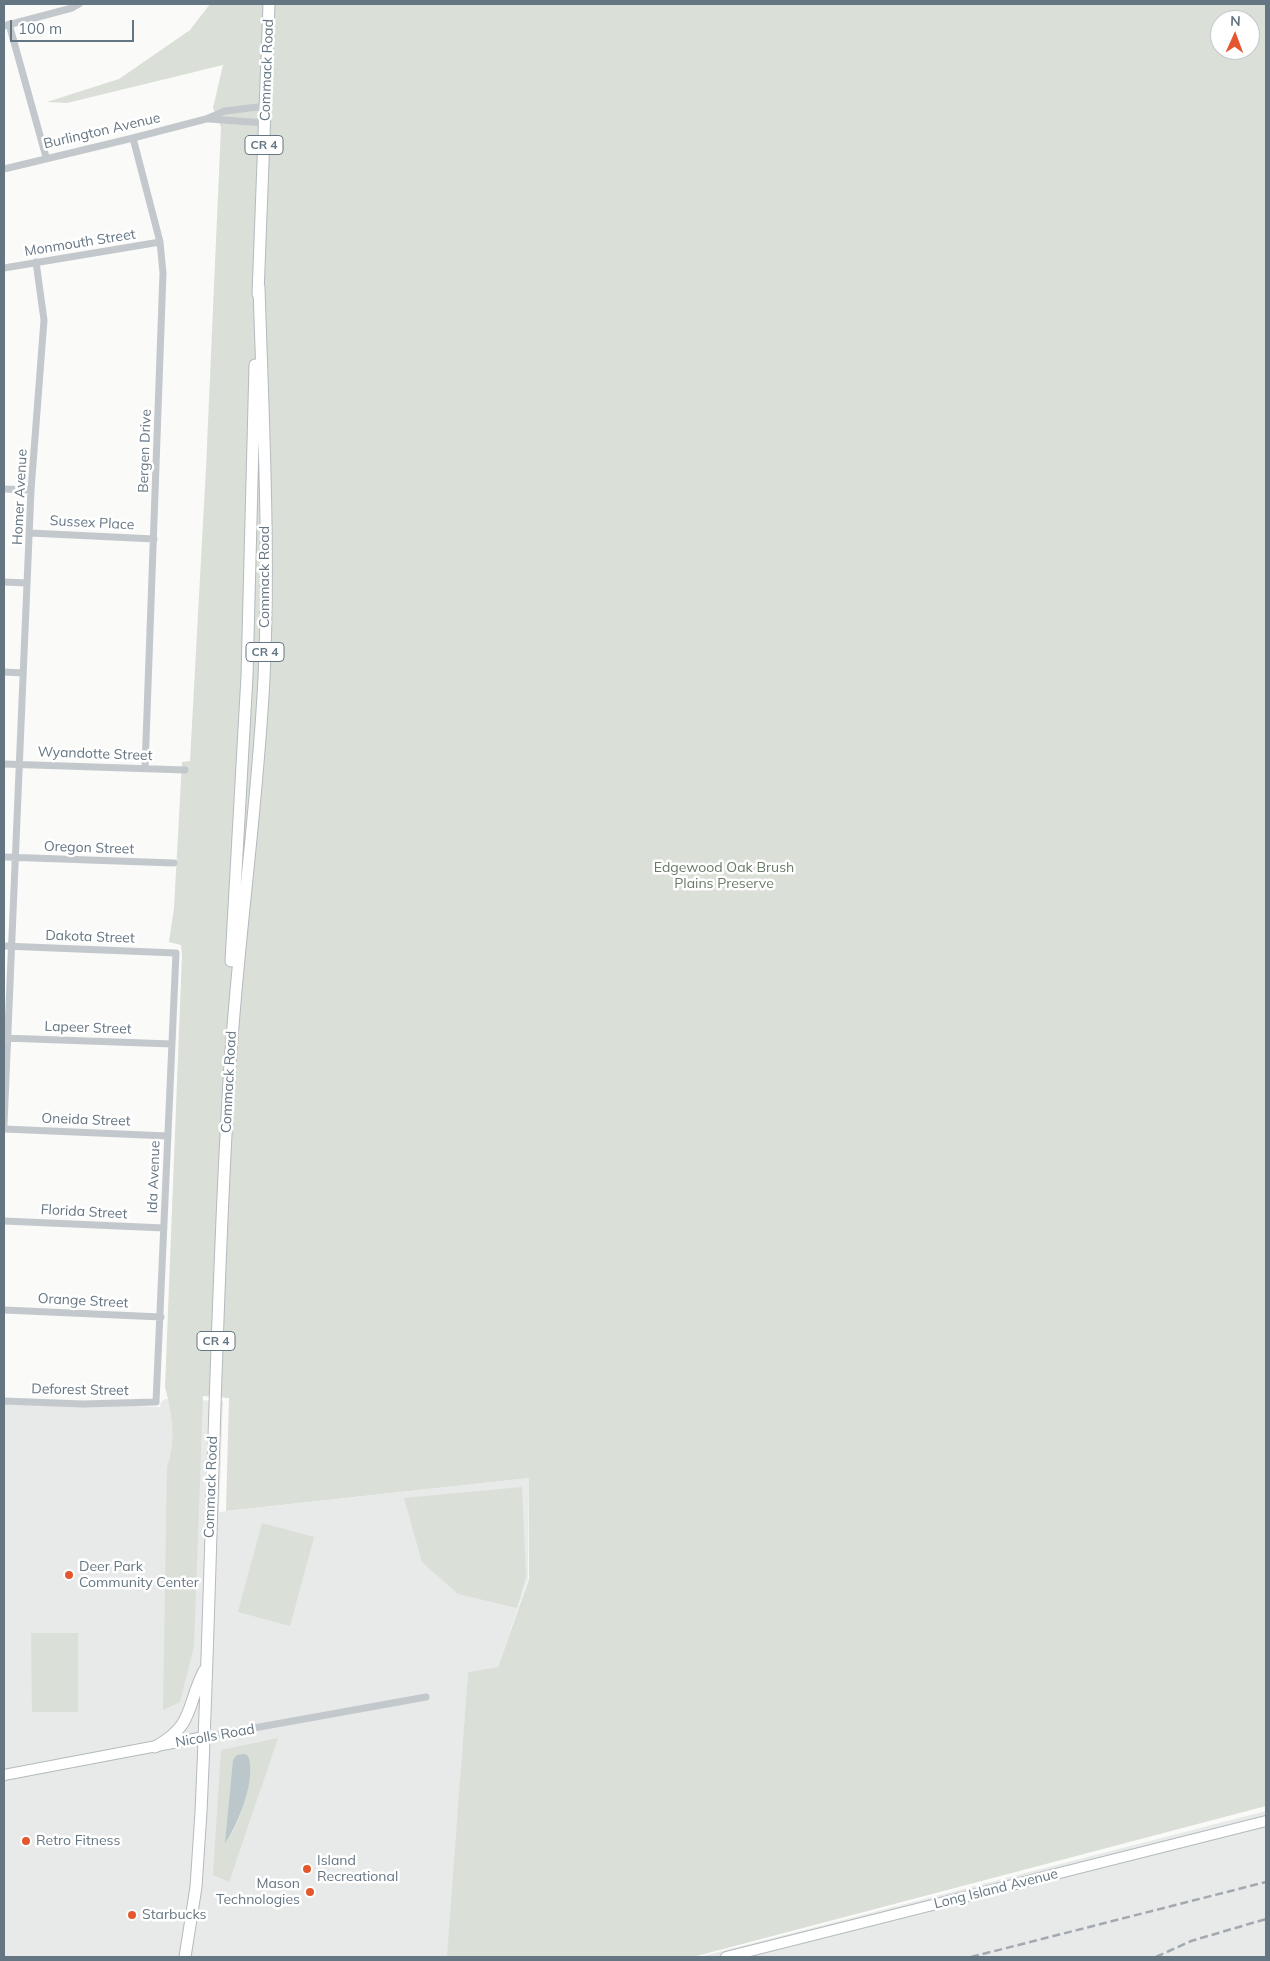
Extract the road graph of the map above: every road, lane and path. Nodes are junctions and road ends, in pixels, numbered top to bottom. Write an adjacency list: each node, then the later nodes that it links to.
1 (79, 4): 3 (street)
2 (269, 4): 4 (main road, Commack Road / CR 4)
3 (6, 25): 8 (street)
4 (266, 106): 5 (street, Burlington Avenue); 6 (main road, Commack Road / CR 4)
5 (206, 119): 6 (street, Burlington Avenue); 7 (street, Burlington Avenue)
6 (265, 122): 13 (main road, Commack Road / CR 4)
7 (134, 138): 8 (street, Burlington Avenue); 10 (street, Bergen Drive)
8 (46, 157): 9 (street, Burlington Avenue)
9 (4, 169)
10 (160, 242): 11 (street, Monmouth Street); 17 (street, Bergen Drive)
11 (36, 262): 12 (street, Monmouth Street); 15 (street, Homer Avenue)
12 (4, 268)
13 (259, 287): 31 (main road, Commack Road / CR 4); 31 (main road, Commack Road / CR 4)
14 (4, 489): 15 (street)
15 (31, 490): 16 (street, Homer Avenue)
16 (30, 533): 17 (street, Sussex Place); 19 (street, Homer Avenue)
17 (154, 538): 24 (street, Bergen Drive)
18 (4, 582): 19 (street)
19 (27, 583): 21 (street, Homer Avenue)
20 (4, 672): 21 (street)
21 (23, 673): 23 (street, Homer Avenue)
22 (4, 764): 23 (street, Wyandotte Street)
23 (19, 765): 24 (street, Wyandotte Street); 27 (street, Homer Avenue)
24 (145, 768): 25 (street, Wyandotte Street)
25 (185, 770)
26 (4, 857): 27 (street, Oregon Street)
27 (15, 857): 28 (street, Oregon Street); 29 (street, Homer Avenue)
28 (174, 863)
29 (7, 946): 30 (street, Dakota Street); 32 (street, Homer Avenue)
30 (176, 953): 33 (street, Ida Avenue)
31 (232, 1015): 43 (main road, Commack Road / CR 4)
32 (6, 1038): 33 (street, Lapeer Street); 34 (street, Homer Avenue)
33 (172, 1044): 36 (street, Ida Avenue)
34 (4, 1124)
35 (4, 1129): 36 (street, Oneida Street)
36 (168, 1136): 38 (street, Ida Avenue)
37 (4, 1221): 38 (street, Florida Street)
38 (164, 1228): 40 (street, Ida Avenue)
39 (4, 1310): 40 (street, Orange Street)
40 (161, 1317): 42 (street, Ida Avenue)
41 (4, 1401): 42 (street, Deforest Street)
42 (156, 1402)
43 (206, 1668): 45 (main road, Commack Road / CR 4); 46 (main road)
44 (426, 1697): 45 (street, Nicolls Road)
45 (204, 1738): 46 (street, Nicolls Road); 49 (main road, Commack Road / CR 4)
46 (155, 1746): 47 (street, Nicolls Road)
47 (4, 1775)
48 (1266, 1822): 50 (street, Long Island Avenue)
49 (185, 1957)
50 (726, 1957)

